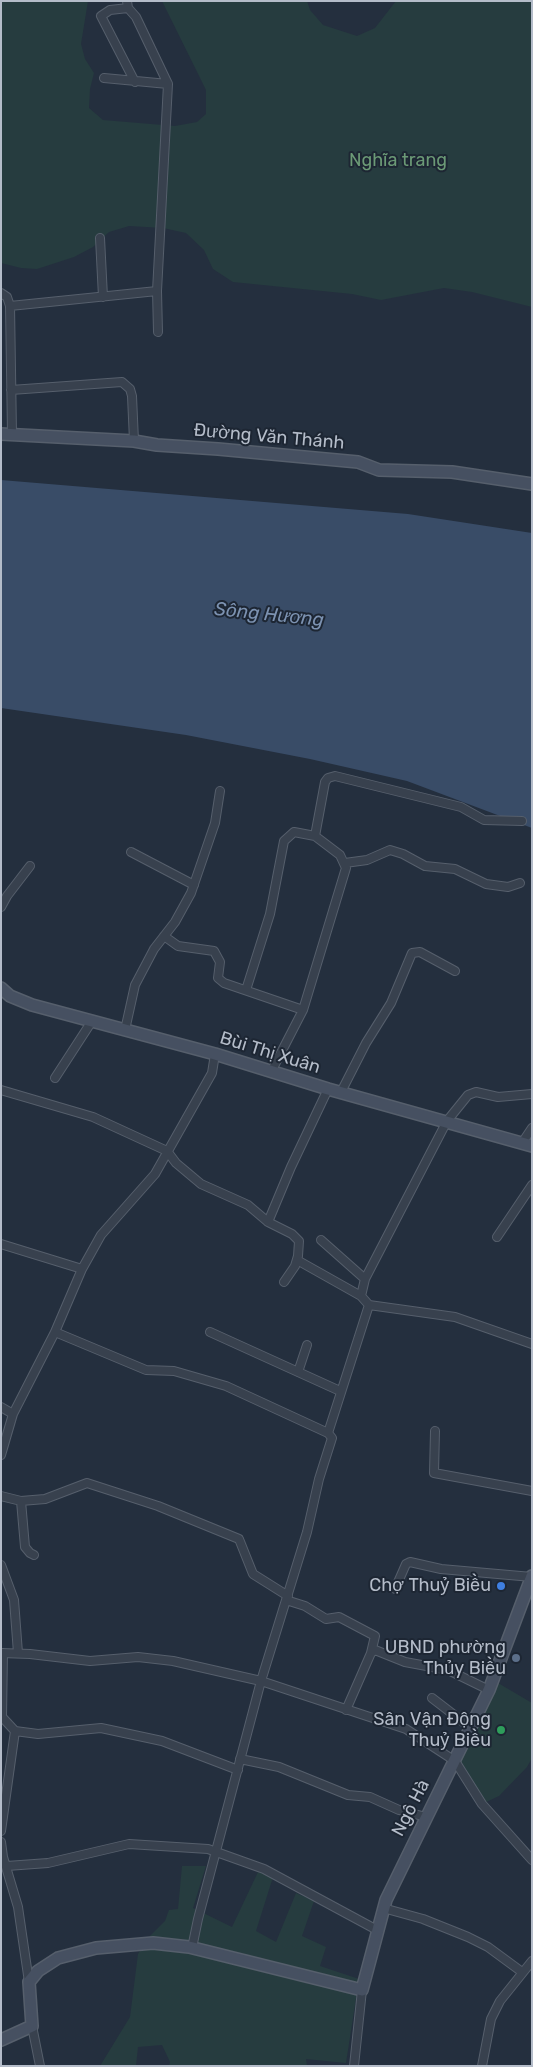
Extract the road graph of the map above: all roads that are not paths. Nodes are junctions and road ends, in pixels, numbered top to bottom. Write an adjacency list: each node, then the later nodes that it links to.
1 (127, 5): 3 (street); 4 (street)
2 (104, 78): 3 (street)
3 (135, 82): 4 (street)
4 (168, 84): 6 (street)
5 (100, 238): 8 (street)
6 (157, 291): 8 (street); 10 (street)
7 (1, 293): 9 (street)
8 (104, 297): 9 (street)
9 (10, 306): 11 (street)
10 (158, 332)
11 (5, 346): 12 (street)
12 (11, 390): 13 (street); 14 (street)
13 (7, 434): 14 (street, Đường Văn Thánh)
14 (134, 441): 15 (street, Đường Văn Thánh)
15 (532, 484)
16 (220, 791): 23 (street)
17 (522, 821): 18 (street)
18 (315, 836): 20 (street); 28 (street)
19 (131, 852): 23 (street)
20 (345, 863): 22 (street); 29 (street)
21 (30, 866): 24 (street)
22 (520, 883)
23 (194, 885): 25 (street)
24 (1, 907)
25 (164, 936): 28 (street); 31 (street)
26 (455, 971): 37 (street)
27 (1, 988): 30 (street, Bùi Thị Xuân)
28 (246, 990): 29 (street)
29 (303, 1010): 33 (street)
30 (92, 1021): 31 (street, Bùi Thị Xuân); 34 (street)
31 (125, 1030): 32 (street, Bùi Thị Xuân)
32 (215, 1054): 33 (street, Bùi Thị Xuân); 42 (street)
33 (271, 1072): 35 (street, Bùi Thị Xuân)
34 (55, 1078)
35 (328, 1089): 37 (street, Bùi Thị Xuân); 44 (street)
36 (1, 1090): 42 (street)
37 (341, 1092): 39 (street, Bùi Thị Xuân)
38 (532, 1094): 39 (street)
39 (447, 1122): 41 (street, Bùi Thị Xuân); 50 (street)
40 (532, 1128): 41 (street)
41 (527, 1145)
42 (167, 1151): 44 (street); 49 (street)
43 (532, 1185): 45 (street)
44 (268, 1222): 48 (street)
45 (497, 1237)
46 (321, 1240): 50 (street)
47 (1, 1244): 49 (street)
48 (297, 1260): 51 (street); 52 (street)
49 (82, 1269): 54 (street)
50 (365, 1279): 52 (street)
51 (284, 1282)
52 (361, 1296): 53 (street)
53 (369, 1305): 56 (street); 59 (street)
54 (56, 1332): 61 (street); 63 (street)
55 (210, 1332): 58 (street)
56 (532, 1344)
57 (307, 1345): 58 (street)
58 (298, 1372): 59 (street)
59 (340, 1391): 63 (street)
60 (1, 1407): 61 (street)
61 (13, 1414): 64 (street)
62 (435, 1431): 65 (street)
63 (328, 1433): 72 (street)
64 (2, 1451)
65 (532, 1491)
66 (1, 1496): 67 (street)
67 (21, 1501): 68 (street); 72 (street)
68 (34, 1554)
69 (1, 1565): 74 (street)
70 (532, 1577): 71 (street); 77 (street, Ngô Hà)
71 (395, 1589)
72 (287, 1598): 75 (street); 76 (street)
73 (2, 1653): 74 (street); 81 (street)
74 (18, 1653): 76 (street)
75 (371, 1653): 77 (street); 79 (street)
76 (261, 1681): 79 (street); 82 (street)
77 (490, 1690): 80 (street, Ngô Hà)
78 (432, 1698): 80 (street)
79 (346, 1710): 83 (street)
80 (471, 1728): 83 (street, Ngô Hà)
81 (15, 1731): 84 (street); 86 (street)
82 (240, 1759): 84 (street); 85 (street)
83 (455, 1761): 85 (street, Ngô Hà); 89 (street)
84 (238, 1770): 88 (street)
85 (426, 1817): 91 (street, Ngô Hà)
86 (1, 1832)
87 (1, 1842): 90 (street)
88 (217, 1851): 90 (street); 92 (street); 93 (street)
89 (532, 1860)
90 (7, 1866): 96 (street)
91 (383, 1908): 92 (street, Ngô Hà); 95 (street)
92 (377, 1930): 97 (street, Ngô Hà)
93 (192, 1948): 96 (street); 97 (street)
94 (532, 1961): 95 (street)
95 (522, 1972): 102 (street)
96 (29, 1982): 98 (street)
97 (362, 1990): 101 (street, Ngô Hà)
98 (32, 2026): 99 (street); 100 (street)
99 (1, 2040)
100 (40, 2066)
101 (354, 2066)
102 (482, 2066)

